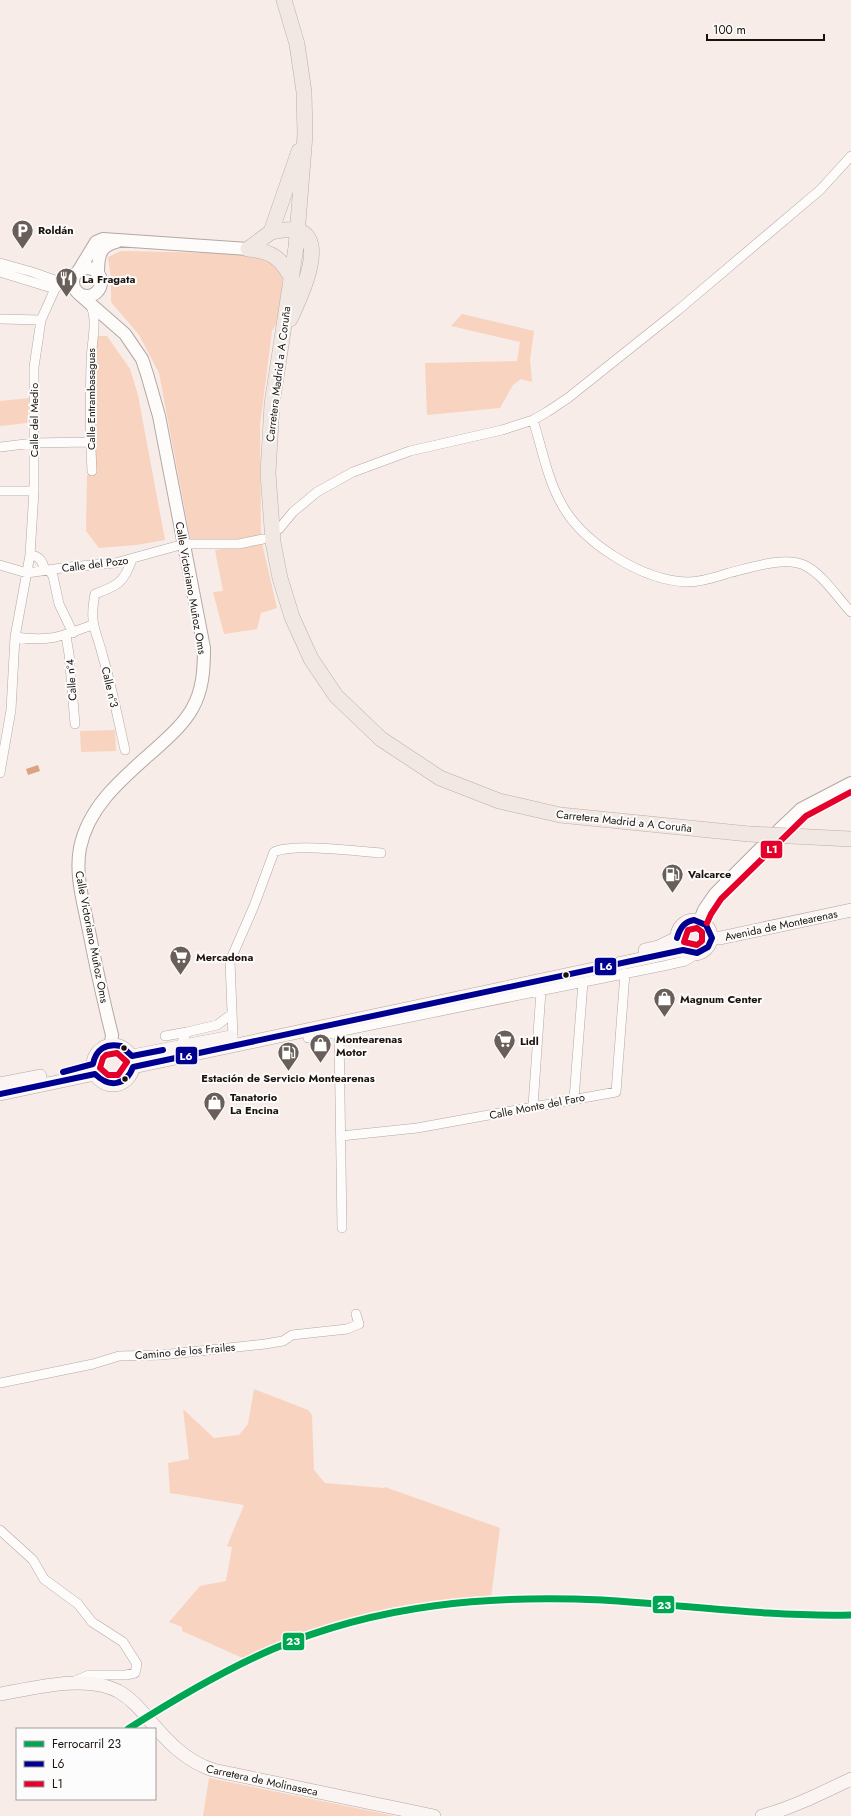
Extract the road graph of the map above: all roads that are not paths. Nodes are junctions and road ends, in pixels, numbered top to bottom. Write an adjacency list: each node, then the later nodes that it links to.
1 (284, 0): 2 (highway, Carretera Madrid a A Coruña)
2 (305, 135): 4 (highway, Carretera Madrid a A Coruña); 5 (highway)
3 (851, 156): 23 (street)
4 (298, 230): 5 (highway); 7 (highway, Carretera Madrid a A Coruña); 22 (highway)
5 (271, 232): 8 (highway)
6 (123, 241): 8 (street); 11 (street); 13 (street)
7 (296, 247): 9 (highway); 14 (highway, Carretera Madrid a A Coruña)
8 (248, 249): 9 (highway)
9 (266, 251): 14 (highway)
10 (0, 263): 15 (street)
11 (79, 270): 13 (street); 15 (street)
12 (0, 272): 16 (street)
13 (98, 273): 17 (street)
14 (291, 277): 22 (highway, Carretera Madrid a A Coruña)
15 (71, 287): 16 (street); 17 (street); 18 (street)
16 (55, 289): 20 (street, Calle del Medio)
17 (99, 290): 18 (street)
18 (102, 312): 21 (street); 21 (street, Calle Entrambasaguas); 32 (street, Calle Victoriano Muñoz Oms)
19 (0, 319): 20 (street)
20 (41, 320): 25 (street, Calle del Medio)
21 (94, 327): 24 (street, Calle Entrambasaguas)
22 (283, 335): 46 (highway, Carretera Madrid a A Coruña, bridge)
23 (533, 420): 30 (street); 38 (street)
24 (90, 442): 25 (street); 27 (street, Calle Entrambasaguas)
25 (34, 443): 26 (street); 29 (street, Calle del Medio)
26 (0, 447)
27 (92, 471)
28 (0, 491): 29 (street)
29 (34, 491): 33 (street, Calle del Medio)
30 (279, 529)
31 (264, 539): 32 (street, Calle del Pozo)
32 (184, 544): 34 (street, Calle del Pozo); 64 (street, Calle Victoriano Muñoz Oms)
33 (30, 555): 36 (street); 37 (street, Calle del Medio)
34 (132, 559): 36 (street, Calle del Pozo); 39 (street)
35 (0, 565): 37 (street)
36 (47, 570): 37 (street, Calle del Pozo); 40 (street, Calle nº4)
37 (27, 572): 41 (street, Calle del Medio)
38 (851, 612)
39 (92, 625): 40 (street); 43 (street, Calle nº3)
40 (69, 634): 41 (street); 42 (street, Calle nº4)
41 (15, 637): 44 (street, Calle del Medio)
42 (75, 724)
43 (125, 750)
44 (0, 773)
45 (851, 783): 49 (street)
46 (851, 839)
47 (381, 853): 57 (street)
48 (851, 910): 51 (main road, Avenida de Montearenas)
49 (700, 920): 50 (main road); 51 (main road)
50 (677, 938): 52 (main road); 60 (main road)
51 (712, 938): 53 (main road)
52 (683, 950): 53 (main road); 66 (main road)
53 (697, 954): 54 (street)
54 (625, 973): 55 (street); 70 (street, Calle Monte del Faro)
55 (583, 982): 56 (street); 70 (street)
56 (542, 991): 61 (street); 71 (street)
57 (232, 1014): 58 (street); 60 (street)
58 (217, 1025): 59 (street); 60 (street)
59 (187, 1032): 62 (street); 65 (street)
60 (233, 1033): 65 (main road)
61 (339, 1033): 63 (street); 72 (street)
62 (165, 1036)
63 (308, 1038)
64 (111, 1044): 66 (main road); 67 (main road)
65 (180, 1047): 66 (main road)
66 (132, 1062): 67 (main road)
67 (94, 1069): 68 (main road); 69 (main road)
68 (0, 1084)
69 (0, 1094)
70 (574, 1098): 71 (street, Calle Monte del Faro)
71 (533, 1106): 72 (street, Calle Monte del Faro)
72 (341, 1136): 73 (street)
73 (342, 1228)
74 (356, 1314): 75 (street, Camino de los Frailes)
75 (0, 1383)
76 (0, 1530): 77 (street)
77 (70, 1684): 78 (main road, Carretera de Molinaseca); 80 (main road, Carretera de Molinaseca)
78 (0, 1694)
79 (156, 1728): 82 (main road, Carretera de Molinaseca)
80 (156, 1728)
81 (851, 1779): 83 (main road)
82 (434, 1816)
83 (762, 1816)

